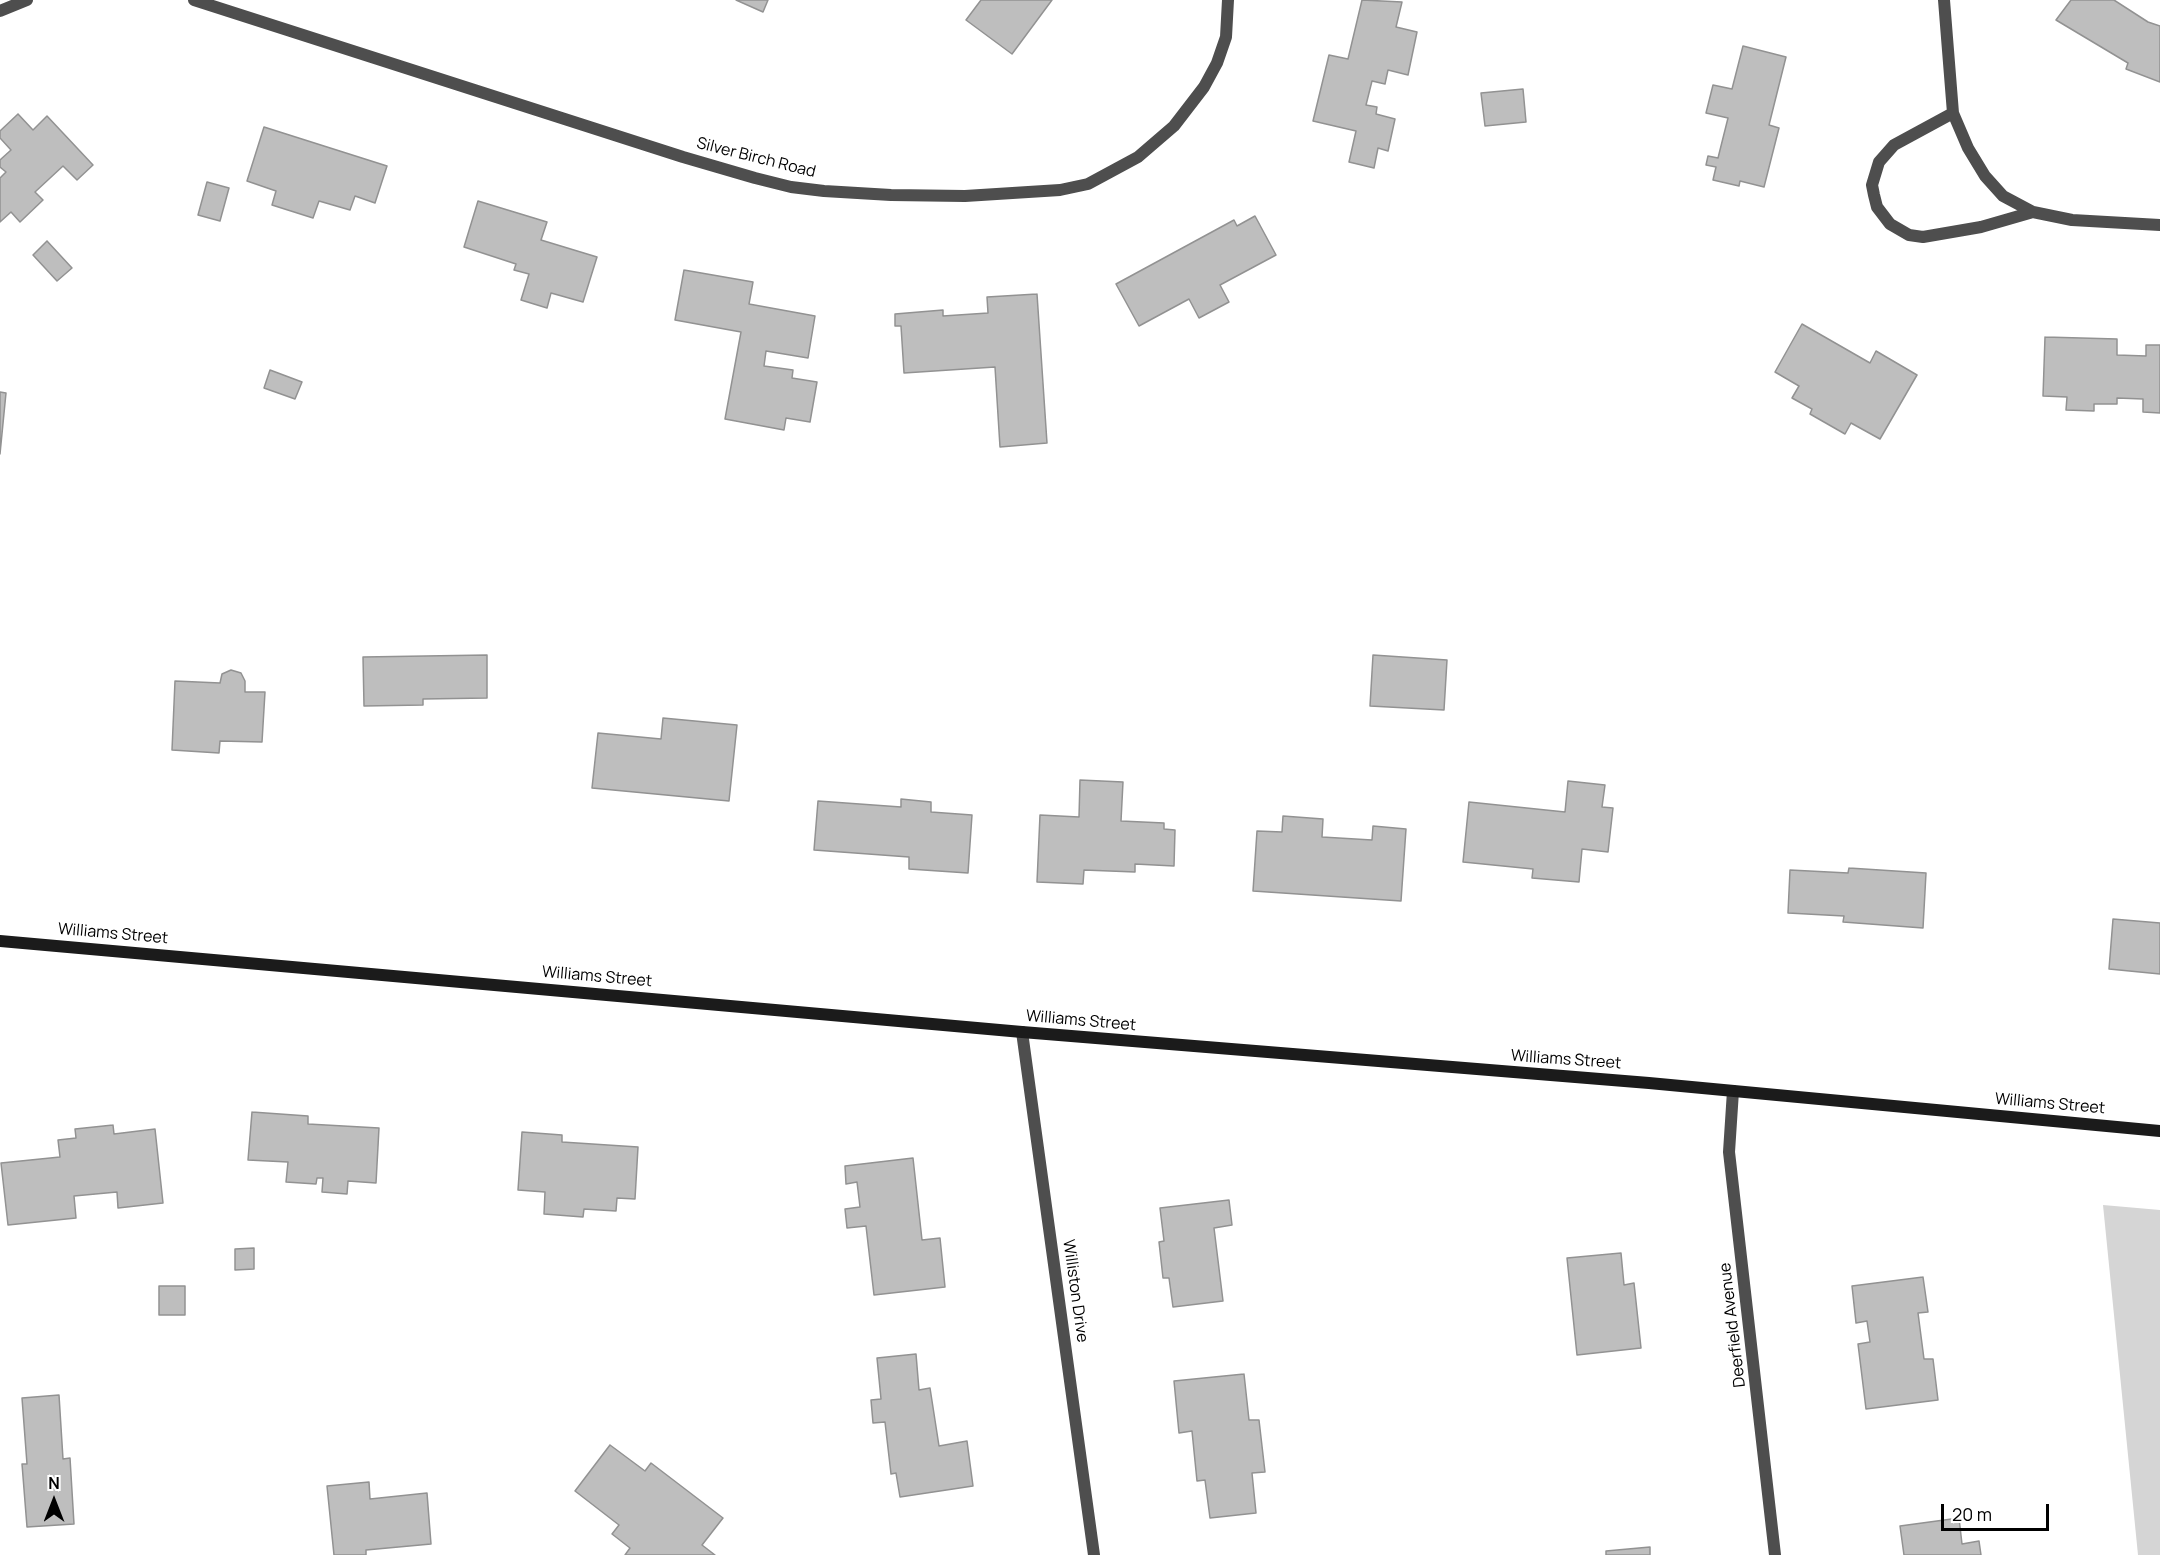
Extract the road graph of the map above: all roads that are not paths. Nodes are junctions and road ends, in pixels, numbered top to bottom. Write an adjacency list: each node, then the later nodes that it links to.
1 (27, 0): 5 (street)
2 (194, 0): 3 (street, Silver Birch Road)
3 (1228, 0)
4 (1944, 0): 6 (street)
5 (0, 11)
6 (1953, 113): 7 (street); 7 (street)
7 (2033, 212): 8 (street)
8 (2160, 225)
9 (0, 941): 10 (main road, Williams Street)
10 (1022, 1032): 11 (main road, Williams Street); 13 (street, Williston Drive)
11 (1733, 1091): 12 (main road, Williams Street); 14 (street, Deerfield Avenue)
12 (2160, 1131)
13 (1094, 1555)
14 (1775, 1555)

